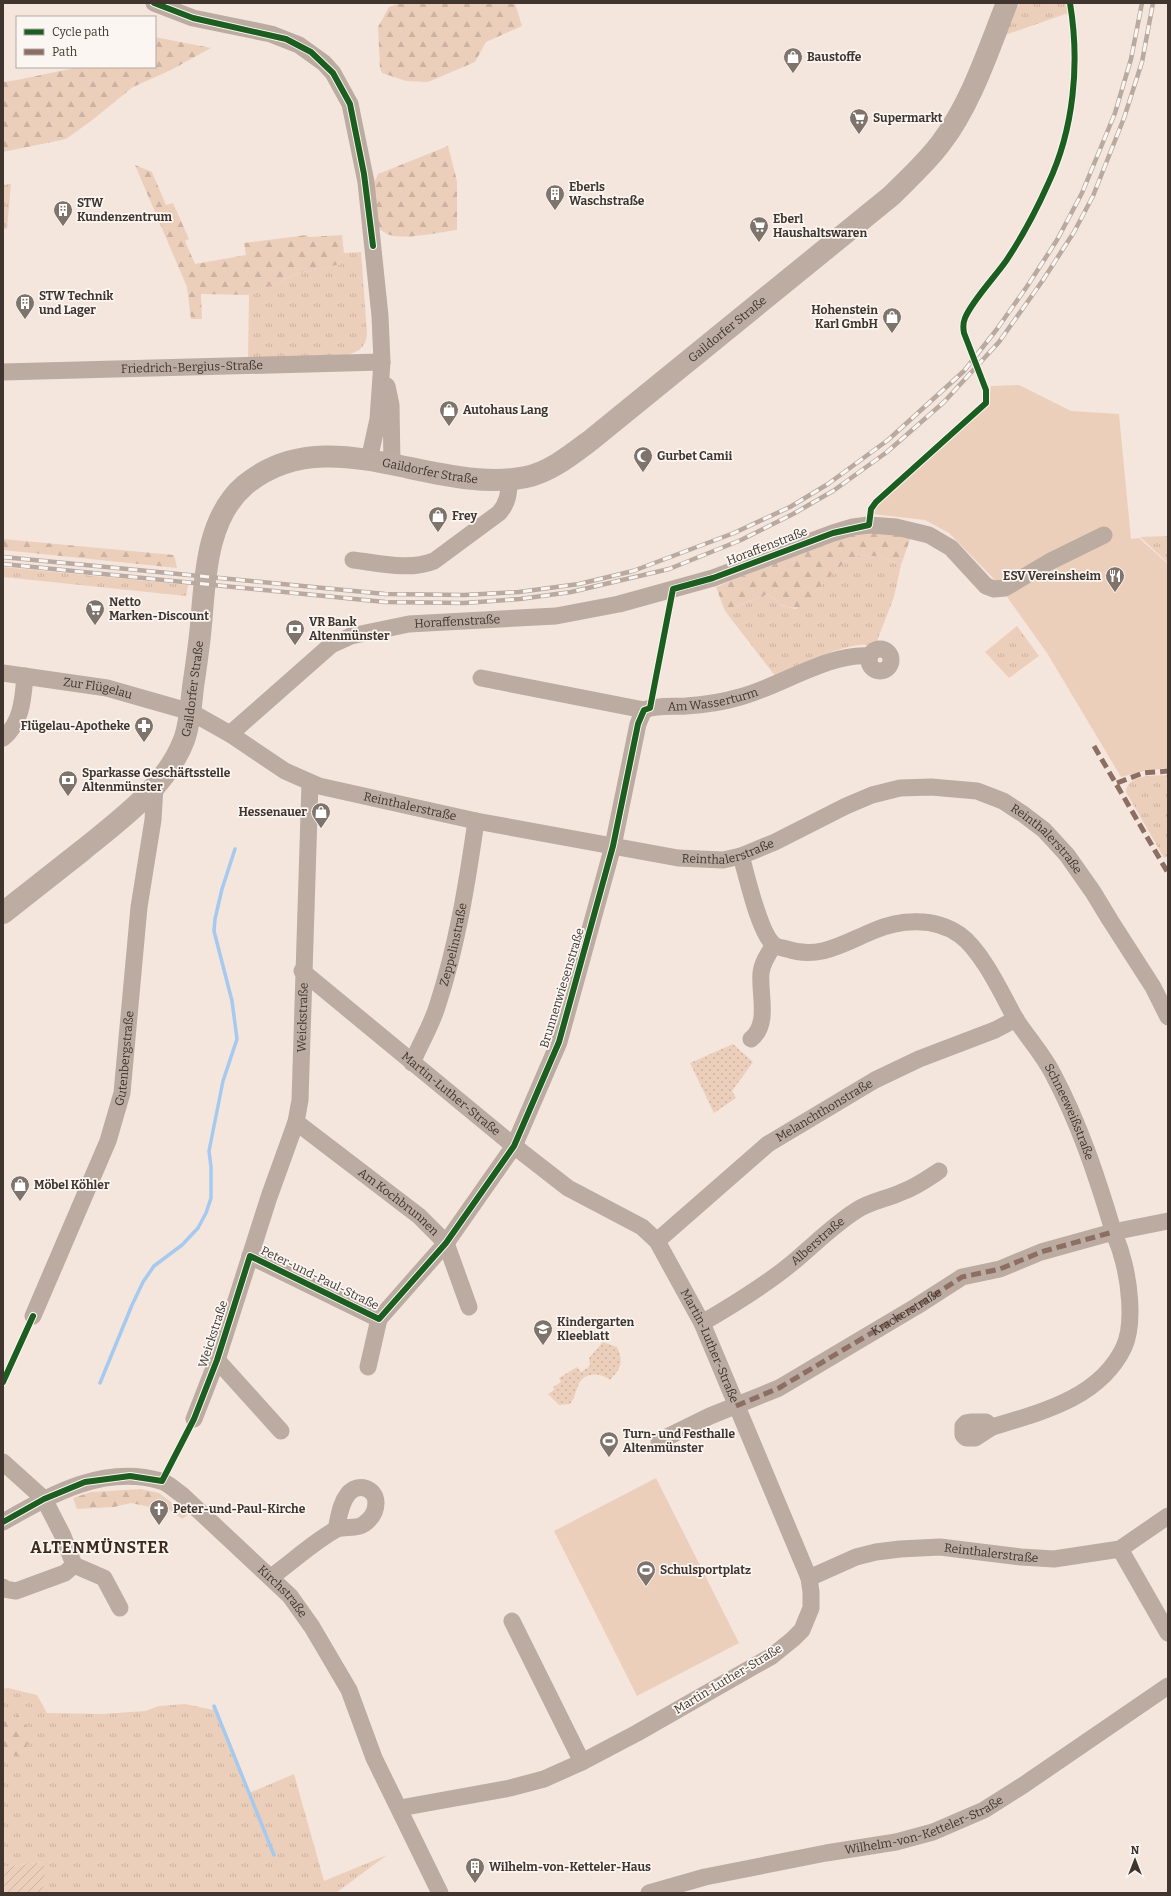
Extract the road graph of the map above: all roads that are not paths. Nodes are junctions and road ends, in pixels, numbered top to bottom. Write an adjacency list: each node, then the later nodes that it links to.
1 (154, 3): 5 (street)
2 (998, 3): 4 (main road, Gaildorfer Straße)
3 (1006, 3): 4 (main road, Gaildorfer Straße)
4 (979, 72): 9 (main road, Gaildorfer Straße)
5 (382, 362): 6 (street, Friedrich-Bergius-Straße); 7 (street); 8 (street)
6 (3, 372)
7 (369, 460): 8 (main road, Gaildorfer Straße); 17 (main road, Gaildorfer Straße)
8 (392, 464): 9 (main road, Gaildorfer Straße)
9 (509, 480): 11 (street)
10 (1104, 535): 18 (street, Horaffenstraße)
11 (353, 560)
12 (870, 656): 16 (street, Am Wasserturm)
13 (3, 673): 14 (street, Zur Flügelau)
14 (25, 676): 17 (street, Zur Flügelau); 19 (street)
15 (481, 678): 16 (street, Am Wasserturm)
16 (644, 710): 23 (street, Brunnenwiesenstraße)
17 (190, 712): 18 (street, Reinthalerstraße); 21 (main road, Gaildorfer Straße)
18 (230, 734): 20 (street, Reinthalerstraße)
19 (3, 738)
20 (310, 783): 22 (street, Reinthalerstraße); 27 (street, Weickstraße)
21 (155, 786): 25 (main road, Gaildorfer Straße); 41 (street, Gutenbergstraße)
22 (476, 821): 23 (street, Reinthalerstraße); 31 (street, Zeppelinstraße)
23 (613, 846): 24 (street, Reinthalerstraße); 33 (street, Brunnenwiesenstraße)
24 (741, 856): 26 (street); 28 (street, Reinthalerstraße)
25 (3, 914)
26 (774, 945): 29 (street, Schneeweißstraße); 30 (street)
27 (302, 971): 31 (street, Martin-Luther-Straße); 32 (street, Weickstraße)
28 (1168, 1018)
29 (1016, 1019): 36 (street, Schneeweißstraße); 37 (street, Melanchthonstraße)
30 (751, 1039)
31 (412, 1063): 33 (street, Martin-Luther-Straße)
32 (296, 1122): 38 (street, Am Kochbrunnen); 39 (street, Weickstraße)
33 (514, 1146): 37 (street, Martin-Luther-Straße); 38 (street, Brunnenwiesenstraße)
34 (939, 1171): 43 (street, Alberstraße)
35 (1168, 1221): 36 (street, Krackerstraße)
36 (1113, 1232): 46 (street, Krackerstraße); 48 (street, Schneeweißstraße)
37 (658, 1241): 43 (street, Martin-Luther-Straße)
38 (446, 1243): 40 (street, Am Kochbrunnen); 42 (street, Brunnenwiesenstraße)
39 (250, 1256): 42 (street, Peter-und-Paul-Straße); 44 (street, Weickstraße)
40 (469, 1307)
41 (33, 1316)
42 (379, 1319): 45 (street, Brunnenwiesenstraße)
43 (702, 1323): 46 (street, Martin-Luther-Straße)
44 (217, 1360): 47 (street, Weickstraße); 49 (street, Weickstraße)
45 (368, 1367)
46 (736, 1406): 50 (street, Krackerstraße); 59 (street, Martin-Luther-Straße)
47 (194, 1419)
48 (992, 1427)
49 (281, 1431)
50 (659, 1441)
51 (3, 1462): 52 (street)
52 (44, 1499): 54 (street, Kirchstraße); 57 (street); 58 (street, Kirchstraße)
53 (1168, 1516): 56 (street, Reinthalerstraße)
54 (3, 1522)
55 (336, 1529): 58 (street)
56 (1120, 1549): 59 (street, Reinthalerstraße); 63 (street)
57 (74, 1565): 60 (street); 61 (street)
58 (271, 1577): 66 (street, Kirchstraße)
59 (809, 1578): 65 (street, Martin-Luther-Straße)
60 (3, 1587)
61 (120, 1608)
62 (512, 1621): 65 (street)
63 (1168, 1633)
64 (1168, 1686): 68 (street, Wilhelm-von-Ketteler-Straße)
65 (582, 1762): 66 (street, Martin-Luther-Straße)
66 (400, 1808): 67 (street, Kirchstraße)
67 (440, 1893)
68 (649, 1893)

